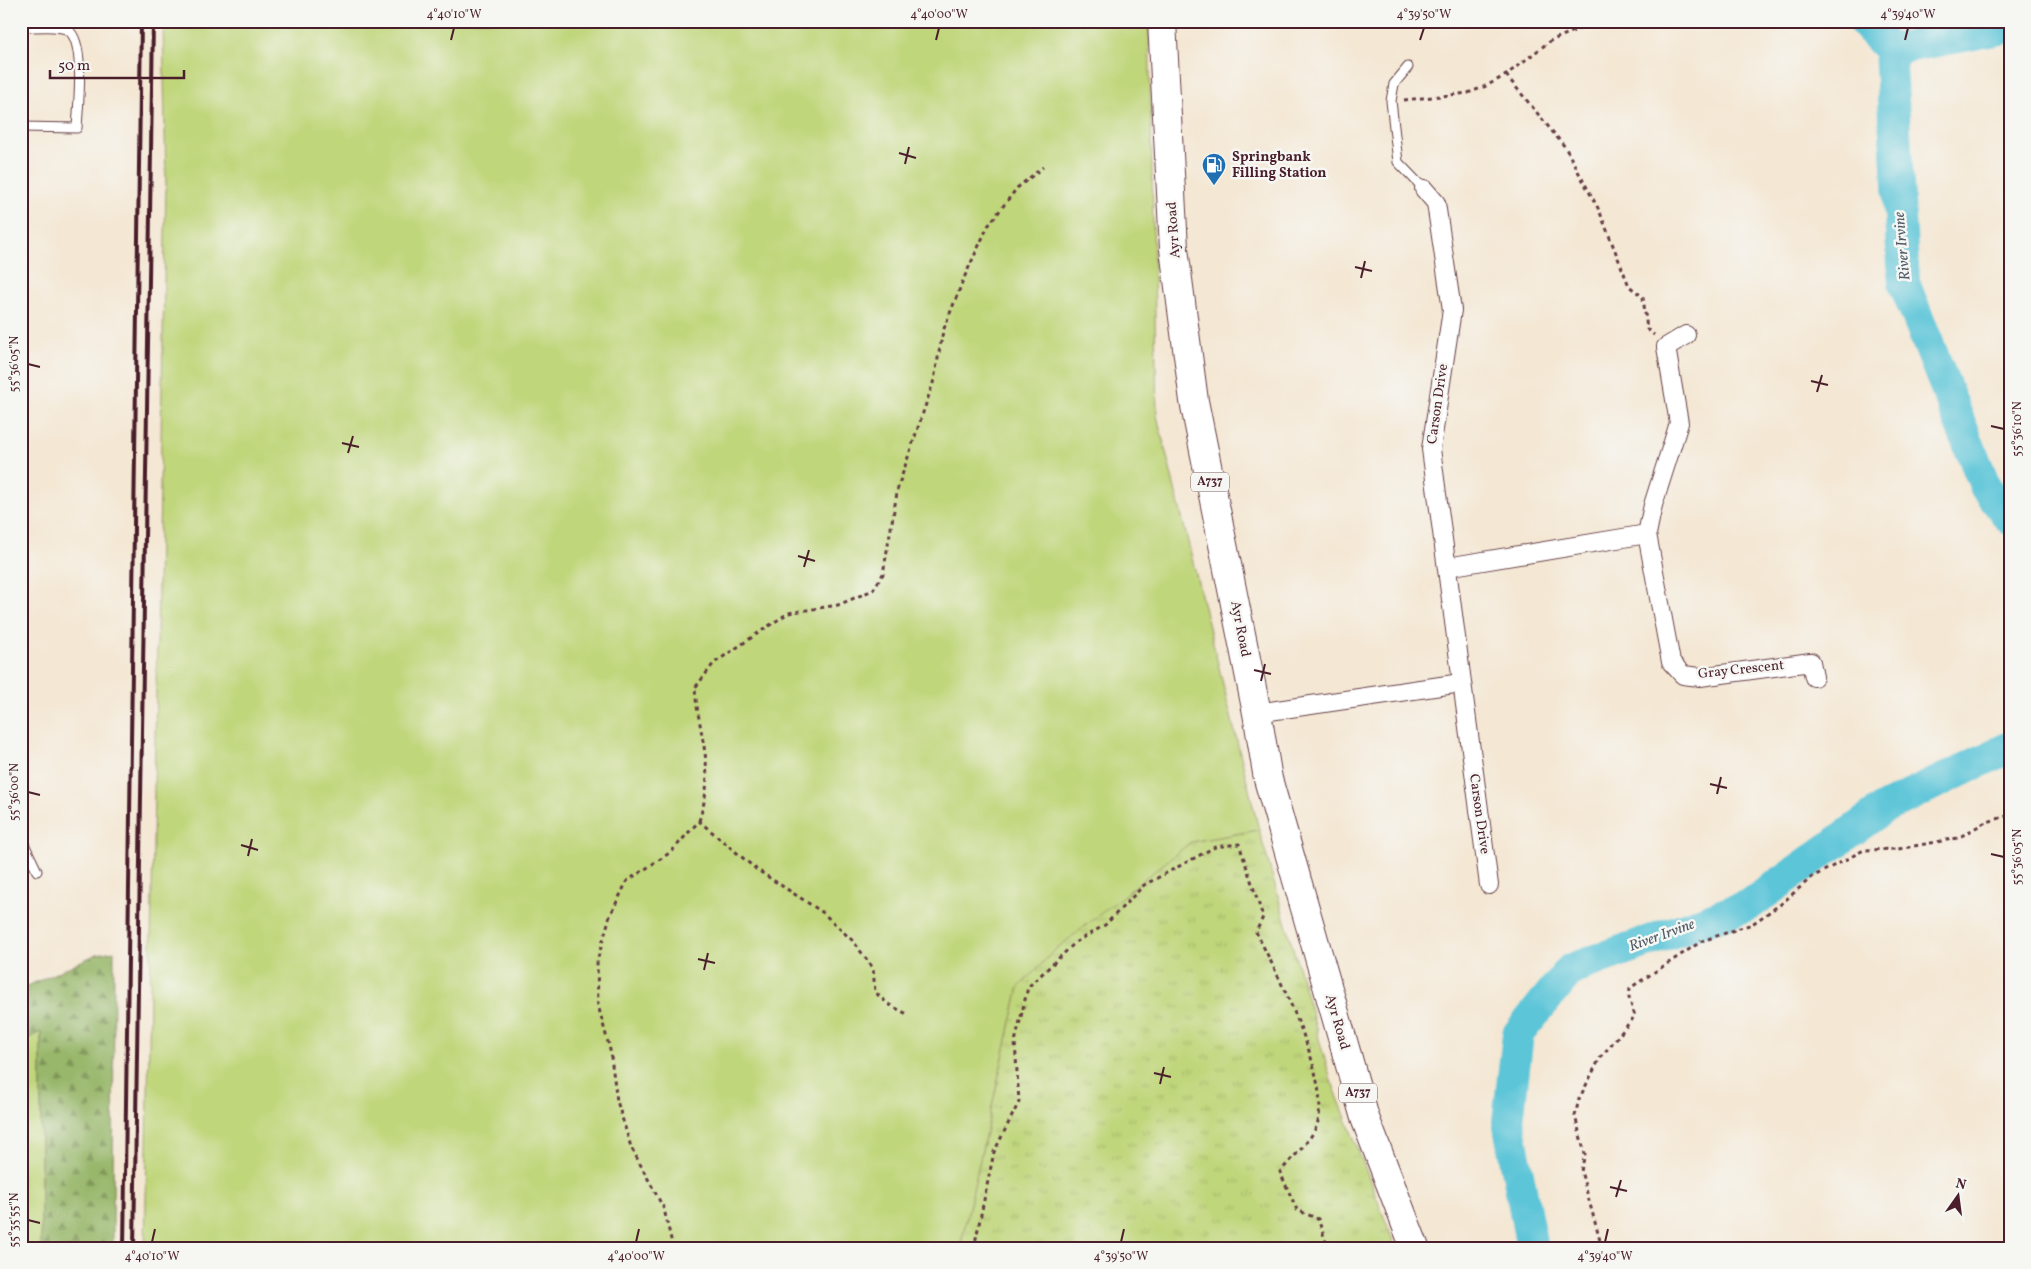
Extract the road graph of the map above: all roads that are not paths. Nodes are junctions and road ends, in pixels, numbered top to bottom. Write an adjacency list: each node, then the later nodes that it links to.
1 (1212, 21): 2 (lane)
2 (1162, 23): 12 (main road, Ayr Road / A737)
3 (21, 28): 5 (lane)
4 (1408, 67): 6 (lane)
5 (21, 127)
6 (1424, 189): 9 (street, Carson Drive)
7 (1686, 335): 8 (street, Gray Crescent)
8 (1647, 534): 9 (street); 10 (street, Gray Crescent)
9 (1446, 567): 11 (street, Carson Drive)
10 (1814, 677)
11 (1460, 683): 12 (street); 15 (street, Carson Drive)
12 (1257, 713): 16 (main road, Ayr Road / A737)
13 (21, 838): 14 (lane)
14 (37, 871)
15 (1489, 885)
16 (1415, 1248)

